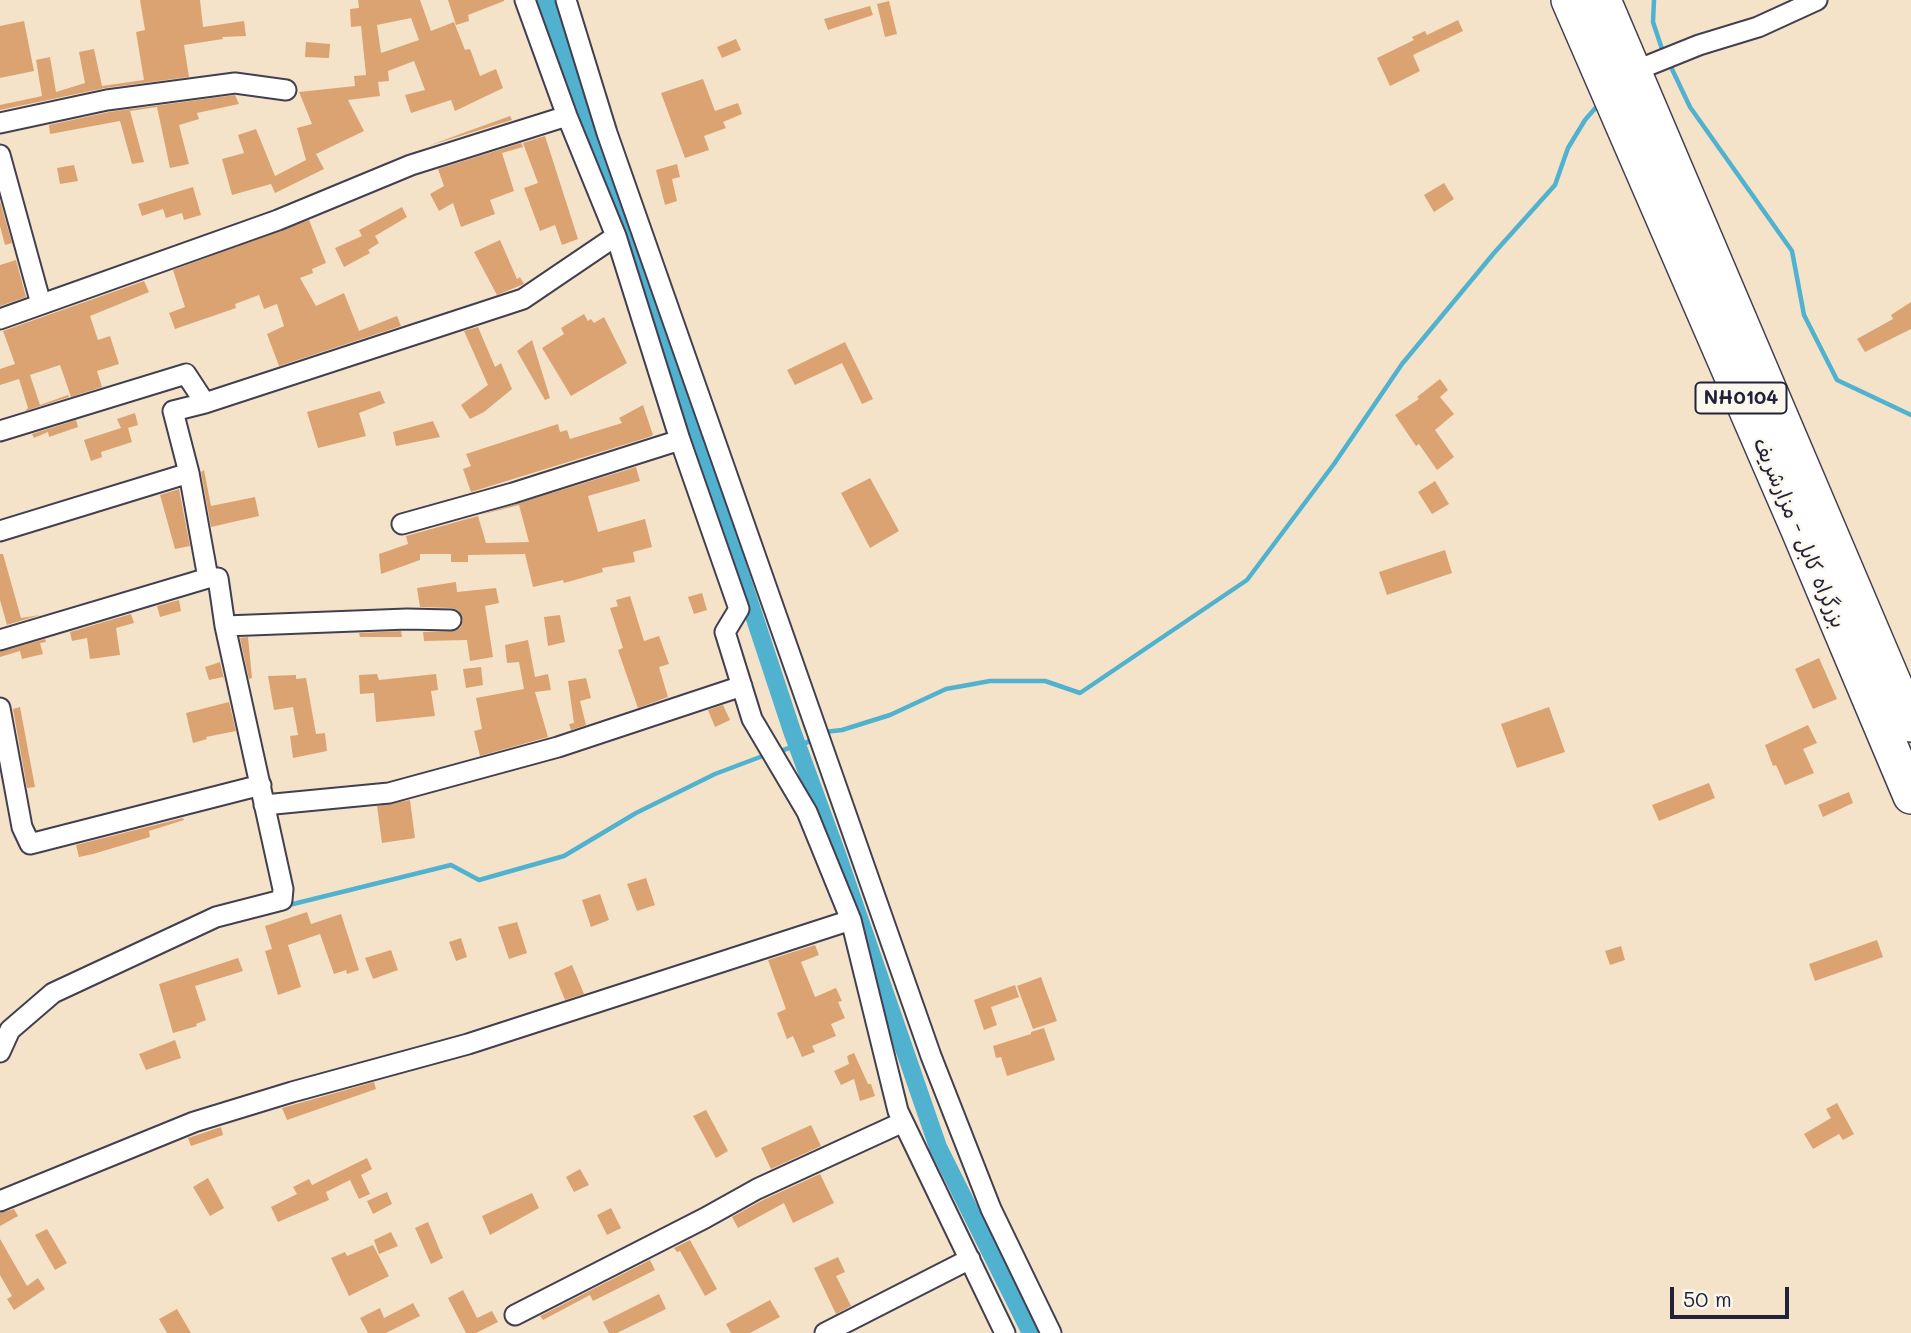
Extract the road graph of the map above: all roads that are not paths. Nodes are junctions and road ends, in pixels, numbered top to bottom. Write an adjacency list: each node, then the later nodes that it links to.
1 (525, 0): 8 (street)
2 (566, 0): 37 (street)
3 (1569, 0): 6 (highway, بزرگراه کابل - مزارشریف / NH0104)
4 (1603, 0): 6 (highway, بزرگراه کابل - مزارشریف / NH0104)
5 (1817, 0): 6 (street)
6 (1618, 77): 26 (highway, بزرگراه کابل - مزارشریف / NH0104); 28 (highway, بزرگراه کابل - مزارشریف / NH0104)
7 (286, 90): 9 (street)
8 (567, 116): 11 (street); 12 (street)
9 (0, 123)
10 (0, 155): 12 (street)
11 (615, 236): 14 (street); 16 (street)
12 (41, 304): 13 (street)
13 (0, 319)
14 (205, 403): 15 (street); 17 (street)
15 (0, 432)
16 (680, 440): 18 (street); 24 (street)
17 (189, 473): 19 (street); 20 (street)
18 (402, 524)
19 (0, 531)
20 (208, 578): 22 (street); 23 (street)
21 (451, 620): 22 (street)
22 (225, 626): 27 (street)
23 (0, 640)
24 (742, 685): 27 (street); 29 (street)
25 (0, 708): 27 (street)
26 (1911, 724)
27 (262, 795): 30 (street)
28 (1911, 796)
29 (851, 920): 31 (street); 32 (street)
30 (0, 1052)
31 (903, 1122): 33 (street); 34 (street)
32 (0, 1201)
33 (970, 1259): 35 (street); 36 (street)
34 (515, 1315)
35 (825, 1333)
36 (1005, 1333)
37 (1051, 1333)

